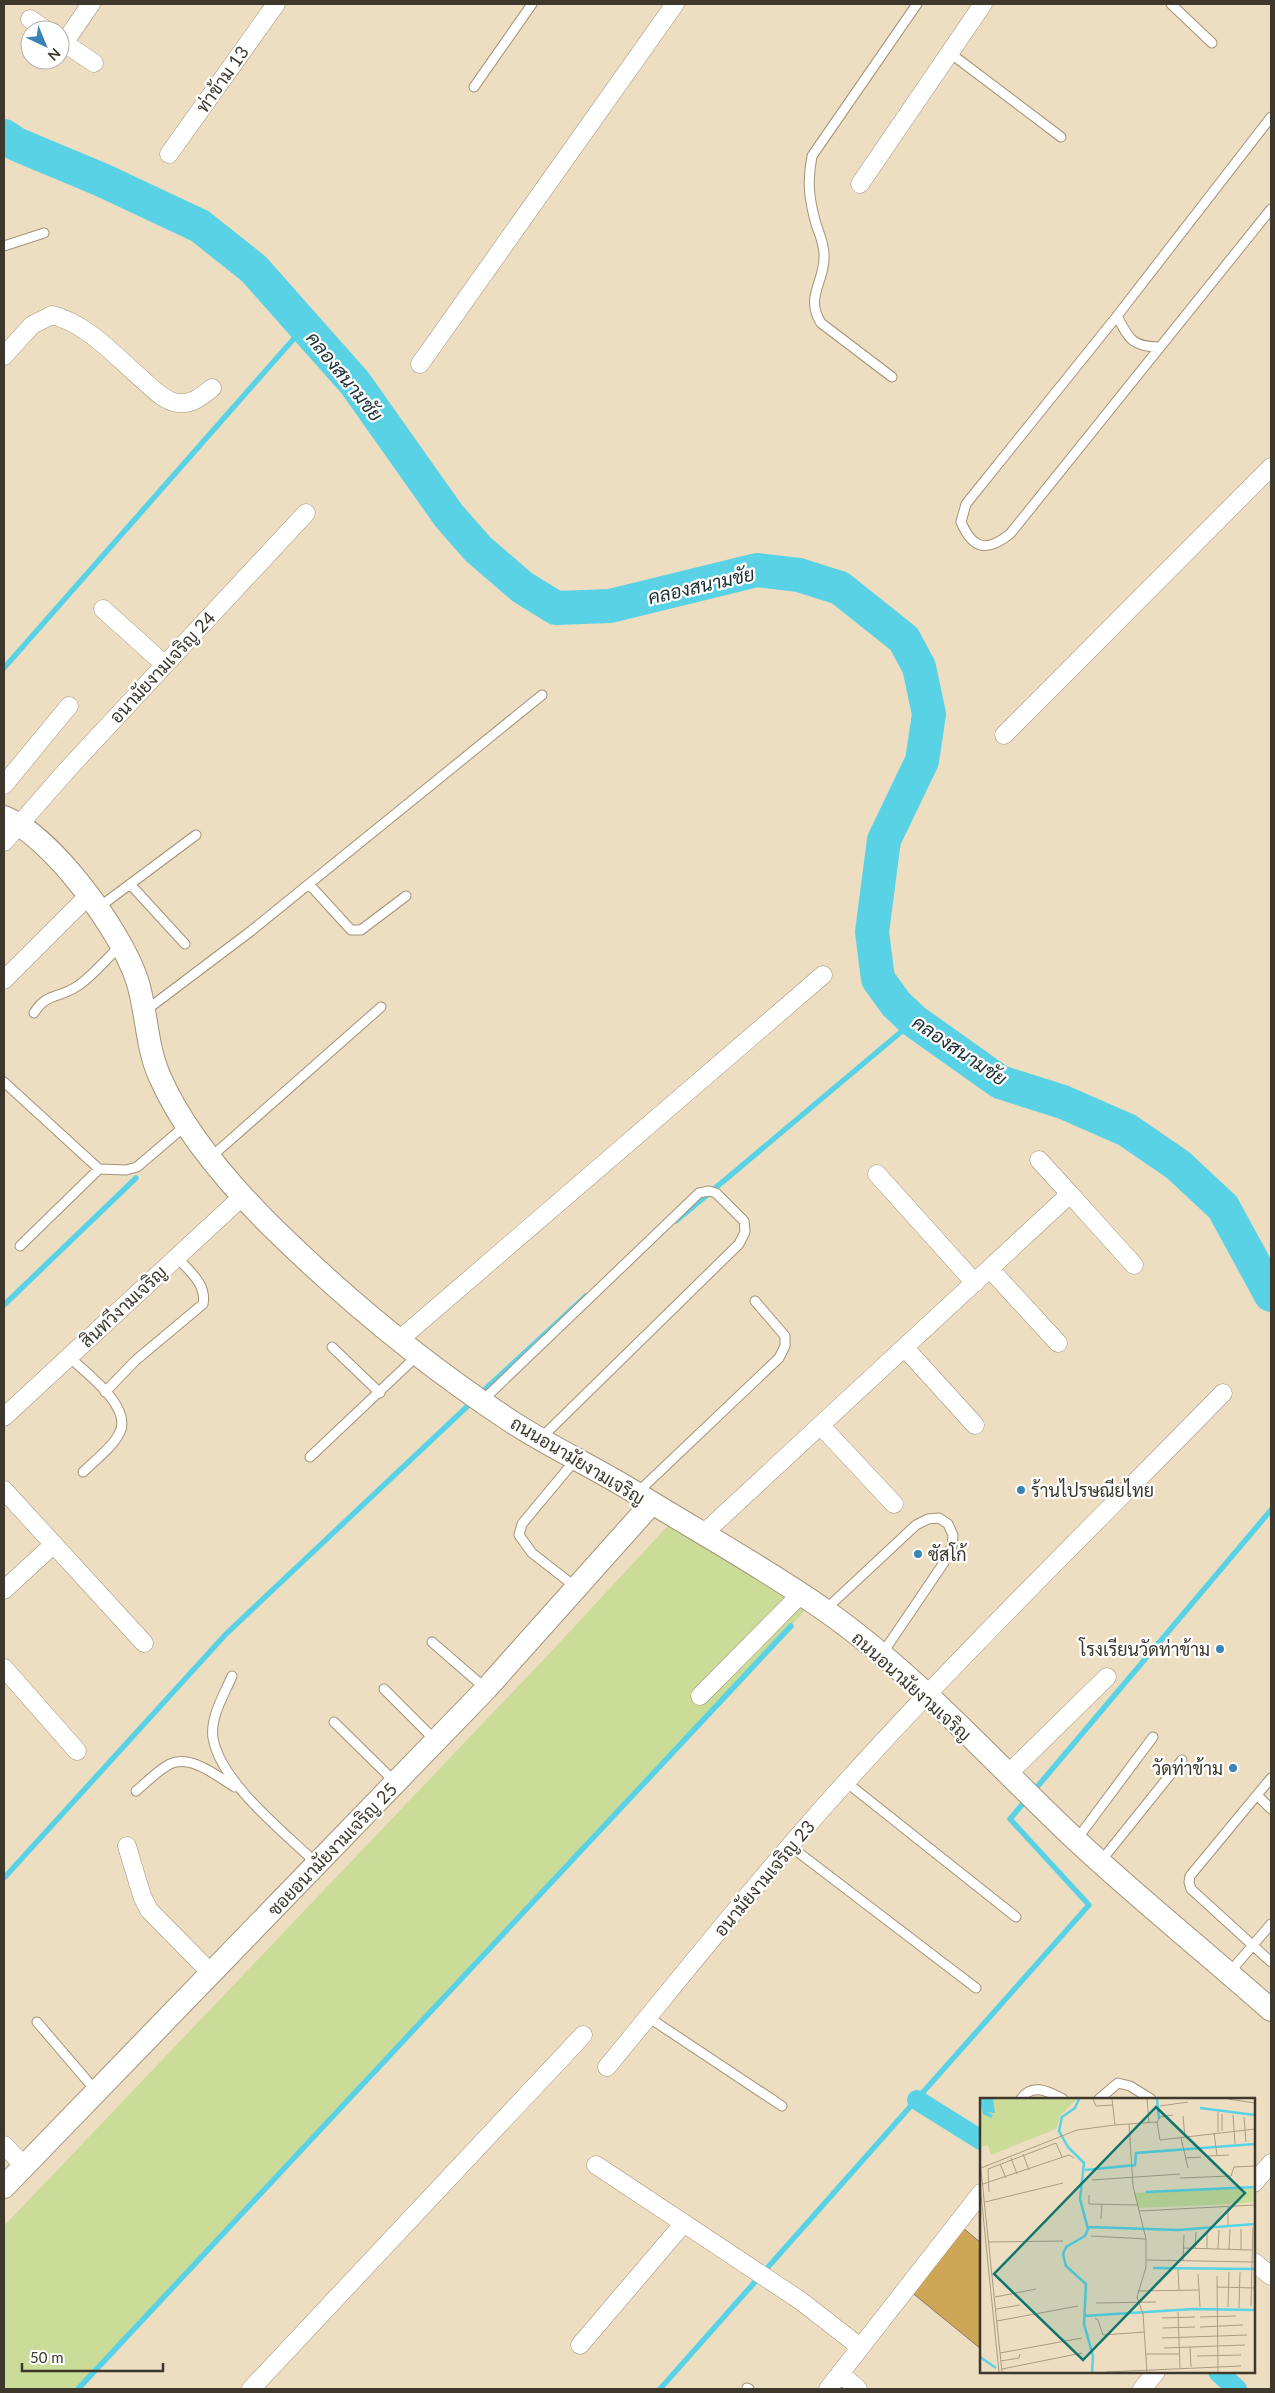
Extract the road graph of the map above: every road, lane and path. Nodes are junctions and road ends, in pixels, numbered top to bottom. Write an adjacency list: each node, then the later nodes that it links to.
1 (91, 4): 8 (street)
2 (276, 4): 16 (street, ท่าข้าม 13)
3 (532, 4): 13 (lane)
4 (675, 4): 24 (street)
5 (917, 4): 25 (lane)
6 (983, 4): 11 (street)
7 (1171, 4): 9 (lane)
8 (70, 31)
9 (1212, 43)
10 (70, 46): 12 (street)
11 (950, 53): 15 (lane); 17 (street)
12 (94, 63)
13 (474, 87)
14 (1271, 117): 21 (lane)
15 (1061, 137)
16 (169, 154)
17 (860, 184)
18 (1271, 209): 22 (lane)
19 (44, 232): 20 (lane)
20 (4, 246)
21 (1117, 316): 22 (lane); 22 (lane)
22 (1160, 347)
23 (4, 356): 26 (street)
24 (420, 364)
25 (892, 377)
26 (212, 388)
27 (1271, 467): 33 (street)
28 (306, 512): 30 (street, อนามัยงามเจริญ 24)
29 (103, 610): 30 (street)
30 (164, 664): 35 (street, อนามัยงามเจริญ 24)
31 (542, 695): 39 (lane)
32 (69, 706): 34 (street)
33 (1004, 735)
34 (4, 785)
35 (12, 821): 37 (street, อนามัยงามเจริญ 24); 41 (street, ถนนอนามัยงามเจริญ)
36 (196, 835): 38 (lane)
37 (4, 842)
38 (130, 884): 41 (lane); 42 (lane)
39 (309, 884): 40 (lane); 47 (lane)
40 (406, 896)
41 (92, 902): 43 (street, ถนนอนามัยงามเจริญ); 45 (street)
42 (184, 944)
43 (120, 946): 47 (street, ถนนอนามัยงามเจริญ); 48 (lane)
44 (823, 975): 63 (street)
45 (4, 980)
46 (380, 1007): 51 (lane)
47 (145, 1011): 50 (street, ถนนอนามัยงามเจริญ)
48 (34, 1013)
49 (4, 1082): 53 (lane)
50 (187, 1124): 51 (street, ถนนอนามัยงามเจริญ); 53 (lane)
51 (210, 1157): 56 (street, ถนนอนามัยงามเจริญ)
52 (1039, 1160): 55 (street)
53 (99, 1169): 57 (lane)
54 (876, 1174): 61 (street)
55 (1070, 1194): 59 (street); 60 (street)
56 (243, 1196): 58 (street, สินทวีงามเจริญ); 63 (street, ถนนอนามัยงามเจริญ)
57 (20, 1246)
58 (176, 1256): 68 (street, สินทวีงามเจริญ); 69 (lane)
59 (1134, 1265)
60 (990, 1269): 61 (street); 64 (street)
61 (975, 1283): 66 (street)
62 (755, 1301): 81 (lane)
63 (399, 1340): 67 (street, ถนนอนามัยงามเจริญ)
64 (1058, 1343)
65 (332, 1347): 70 (lane)
66 (905, 1348): 74 (street); 75 (street)
67 (418, 1355): 70 (lane); 72 (street, ถนนอนามัยงามเจริญ)
68 (68, 1356): 69 (lane); 73 (street, สินทวีงามเจริญ)
69 (105, 1392): 79 (lane)
70 (380, 1393): 77 (lane)
71 (1223, 1393): 97 (street, อนามัยงามเจริญ 23)
72 (482, 1402): 76 (street, ถนนอนามัยงามเจริญ); 76 (lane)
73 (4, 1417)
74 (975, 1425)
75 (821, 1426): 82 (street); 83 (street)
76 (540, 1438): 78 (street, ถนนอนามัยงามเจริญ)
77 (310, 1457)
78 (576, 1459): 81 (street, ถนนอนามัยงามเจริญ); 85 (lane)
79 (83, 1472)
80 (4, 1490): 84 (street)
81 (644, 1498): 83 (street, ถนนอนามัยงามเจริญ); 85 (street, ซอยอนามัยงามเจริญ 25)
82 (894, 1504)
83 (704, 1534): 87 (street, ถนนอนามัยงามเจริญ)
84 (54, 1544): 86 (street); 90 (street)
85 (578, 1588): 96 (street, ซอยอนามัยงามเจริญ 25)
86 (4, 1590)
87 (800, 1595): 88 (street, ถนนอนามัยงามเจริญ); 98 (street)
88 (824, 1610): 91 (street, ถนนอนามัยงามเจริญ); 91 (lane)
89 (432, 1642): 96 (lane)
90 (144, 1643)
91 (882, 1654): 97 (street, ถนนอนามัยงามเจริญ)
92 (4, 1668): 102 (street)
93 (232, 1676): 109 (lane)
94 (1107, 1677): 105 (street)
95 (384, 1689): 101 (lane)
96 (486, 1689): 101 (street, ซอยอนามัยงามเจริญ 25)
97 (926, 1695): 105 (street, ถนนอนามัยงามเจริญ); 106 (street, อนามัยงามเจริญ 23)
98 (700, 1696)
99 (334, 1722): 107 (lane)
100 (1153, 1737): 112 (lane)
101 (436, 1741): 107 (street, ซอยอนามัยงามเจริญ 25)
102 (77, 1751)
103 (1182, 1760): 115 (lane)
104 (1271, 1778): 110 (lane)
105 (1015, 1781): 112 (street, ถนนอนามัยงามเจริญ)
106 (846, 1782): 114 (street, อนามัยงามเจริญ 23); 117 (lane)
107 (396, 1783): 116 (street, ซอยอนามัยงามเจริญ 25)
108 (136, 1791): 109 (lane)
109 (242, 1791): 116 (lane)
110 (1258, 1796): 111 (lane); 119 (lane)
111 (1271, 1809)
112 (1076, 1840): 115 (street, ถนนอนามัยงามเจริญ)
113 (127, 1846): 121 (street)
114 (790, 1846): 123 (lane); 125 (street, อนามัยงามเจริญ 23)
115 (1100, 1862): 122 (street, ถนนอนามัยงามเจริญ)
116 (317, 1864): 121 (street, ซอยอนามัยงามเจริญ 25)
117 (1016, 1917)
118 (1271, 1924): 119 (lane)
119 (1253, 1944): 120 (lane); 122 (lane)
120 (1271, 1962)
121 (211, 1973): 129 (street, ซอยอนามัยงามเจริญ 25)
122 (1229, 1973): 124 (street, ถนนอนามัยงามเจริญ)
123 (976, 1988)
124 (1271, 2010)
125 (648, 2017): 128 (street, อนามัยงามเจริญ 23); 134 (lane)
126 (37, 2022): 129 (lane)
127 (583, 2035): 149 (street)
128 (607, 2067)
129 (96, 2091): 138 (street, ซอยอนามัยงามเจริญ 25)
130 (1022, 2098): 131 (lane)
131 (1061, 2098)
132 (1100, 2098): 133 (lane)
133 (1149, 2098)
134 (782, 2106)
135 (4, 2145): 138 (street)
136 (1271, 2163): 139 (street)
137 (596, 2165): 142 (street)
138 (24, 2166): 140 (street, ซอยอนามัยงามเจริญ 25)
139 (1255, 2182)
140 (4, 2187)
141 (980, 2194): 146 (street)
142 (684, 2223): 145 (street); 146 (street)
143 (1255, 2263): 144 (street)
144 (1271, 2276)
145 (580, 2345)
146 (860, 2347): 147 (street)
147 (840, 2373): 150 (street); 151 (street)
148 (1155, 2373): 152 (street)
149 (251, 2389)
150 (828, 2389)
151 (858, 2389)
152 (1142, 2389)

